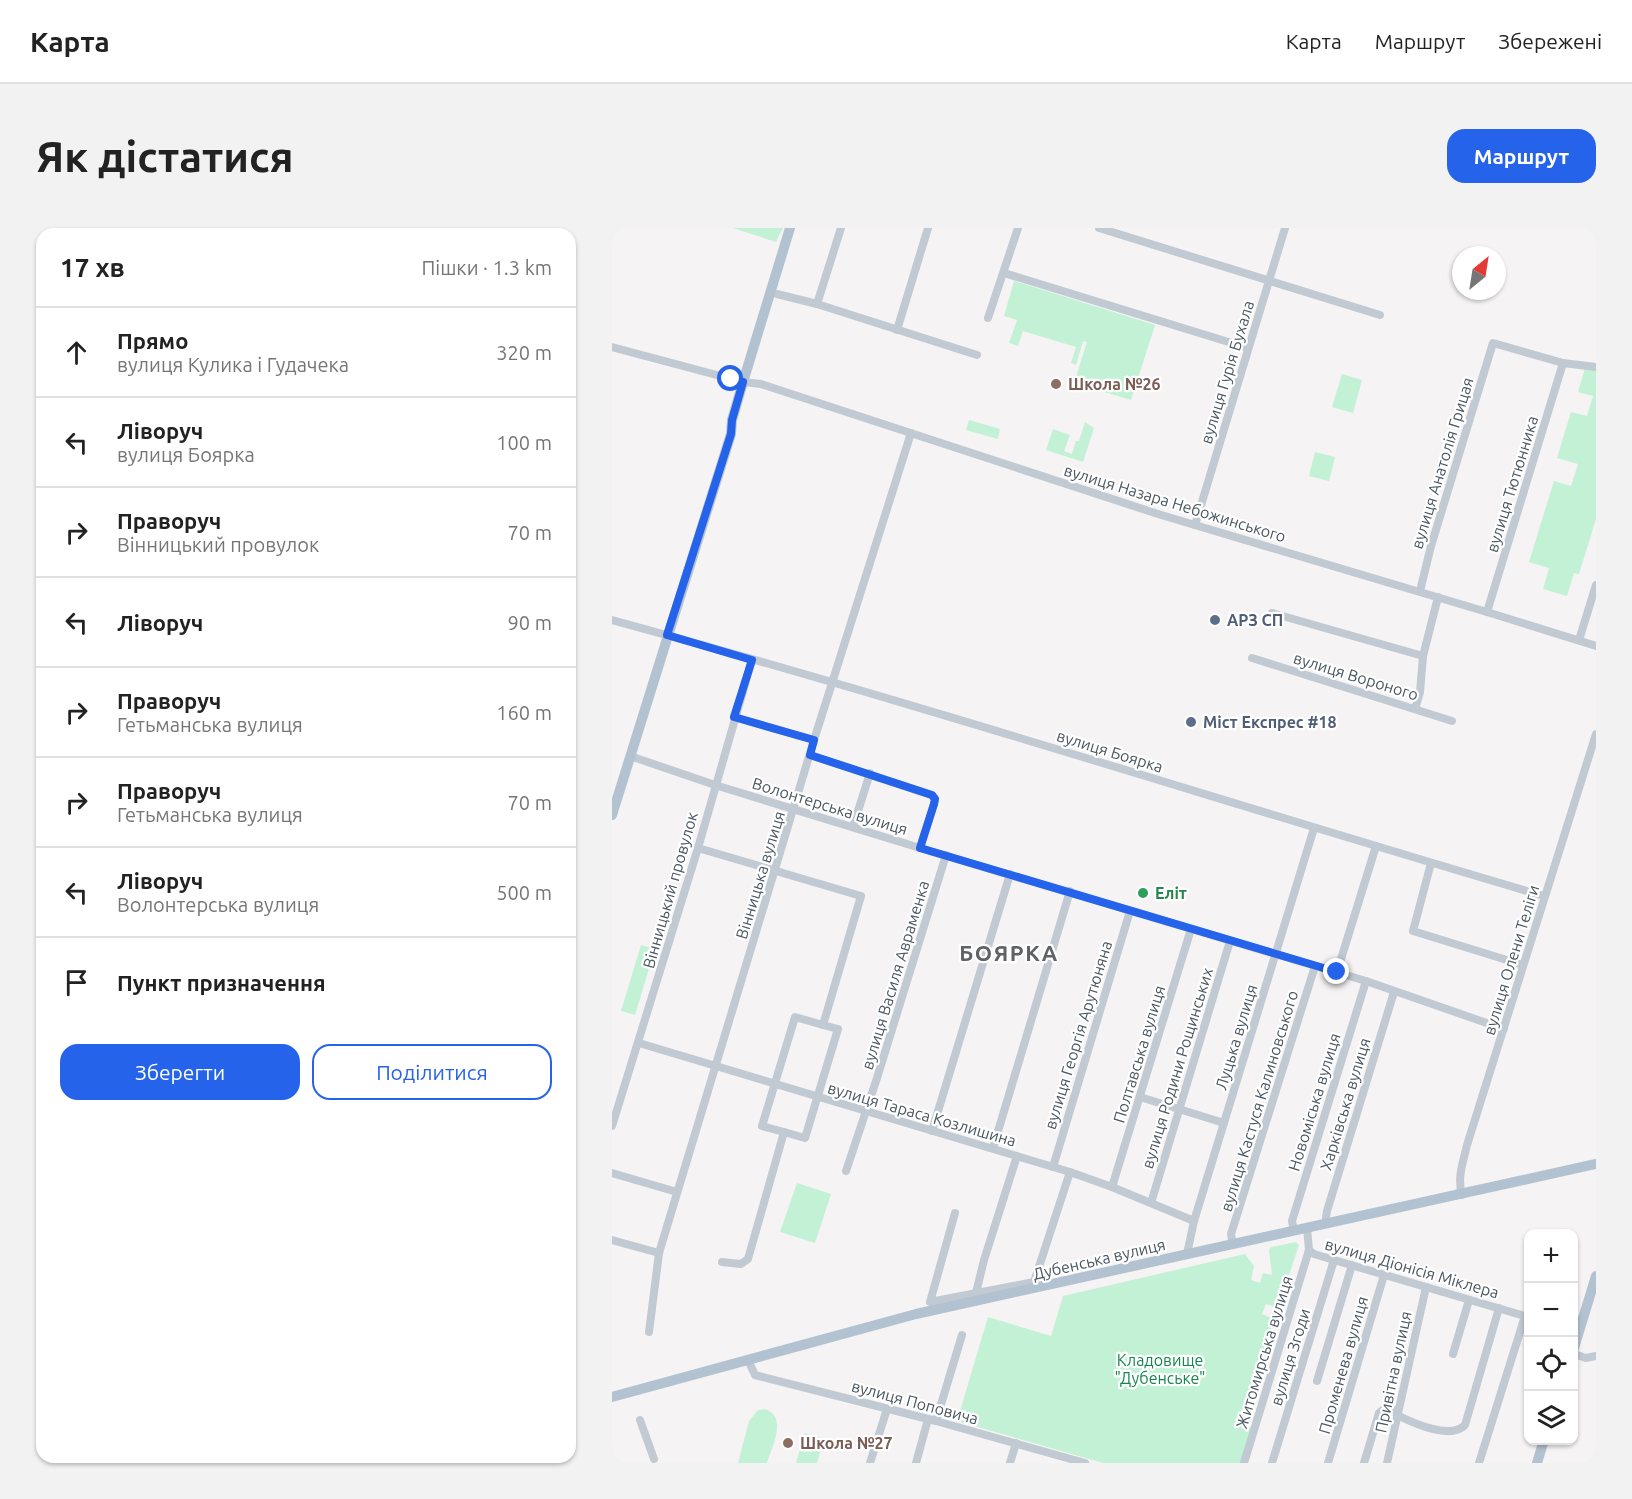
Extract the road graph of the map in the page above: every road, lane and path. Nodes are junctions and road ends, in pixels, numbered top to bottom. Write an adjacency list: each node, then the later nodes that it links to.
1 (790, 228): 20 (main road)
2 (798, 228): 10 (main road)
3 (841, 228): 11 (street)
4 (928, 228): 14 (street)
5 (1018, 228): 8 (street)
6 (1099, 228): 9 (street)
7 (1285, 228): 9 (street, вулиця Гурія Бухала)
8 (1004, 273): 13 (street); 16 (street)
9 (1269, 280): 12 (street); 16 (street, вулиця Гурія Бухала)
10 (777, 294): 11 (street); 20 (main road)
11 (817, 304): 14 (street)
12 (1380, 315)
13 (988, 318)
14 (897, 330): 17 (street)
15 (612, 347): 20 (street, вулиця Назара Небожинського)
16 (1248, 348): 22 (street, вулиця Гурія Бухала)
17 (976, 355)
18 (1563, 363): 19 (street); 24 (street, вулиця Анатолія Грицая); 26 (street, вулиця Тютюнника)
19 (1596, 367)
20 (747, 383): 21 (street, вулиця Назара Небожинського); 29 (main road)
21 (911, 433): 22 (street, вулиця Назара Небожинського); 35 (street, Вінницька вулиця)
22 (1194, 525): 24 (street, вулиця Назара Небожинського)
23 (1596, 585): 30 (street)
24 (1420, 591): 25 (street, вулиця Назара Небожинського)
25 (1438, 597): 26 (street, вулиця Назара Небожинського); 32 (street)
26 (1487, 612): 30 (street, вулиця Назара Небожинського)
27 (1272, 613): 32 (street)
28 (612, 620): 29 (street, вулиця Боярка)
29 (667, 635): 34 (street, вулиця Боярка); 42 (main road)
30 (1579, 640): 31 (street, вулиця Назара Небожинського)
31 (1596, 646)
32 (1423, 656): 36 (street)
33 (1252, 658): 36 (street, вулиця Вороного)
34 (752, 660): 35 (street, вулиця Боярка); 37 (street, Вінницький провулок)
35 (832, 682): 40 (street, Вінницька вулиця); 48 (street, вулиця Боярка)
36 (1415, 709): 38 (street, вулиця Вороного)
37 (734, 717): 40 (street); 44 (street, Вінницький провулок)
38 (1452, 721)
39 (1596, 734): 57 (street, вулиця Олени Теліги)
40 (814, 740): 41 (street, Вінницька вулиця)
41 (810, 755): 43 (street); 45 (street, Вінницька вулиця)
42 (630, 756): 44 (street, Волонтерська вулиця); 46 (main road)
43 (870, 773): 47 (street); 51 (street)
44 (715, 785): 45 (street, Волонтерська вулиця); 50 (street, Вінницький провулок)
45 (794, 808): 47 (street, Волонтерська вулиця); 54 (street, Вінницька вулиця)
46 (612, 815)
47 (853, 827): 51 (street, Волонтерська вулиця)
48 (1314, 828): 49 (street, вулиця Боярка); 61 (street, Луцька вулиця)
49 (1376, 846): 53 (street, вулиця Боярка); 64 (street)
50 (698, 848): 54 (street); 69 (street, Вінницький провулок)
51 (920, 848): 52 (street, Волонтерська вулиця)
52 (946, 855): 55 (street, Волонтерська вулиця); 75 (street, вулиця Василя Авраменка)
53 (1431, 863): 57 (street, вулиця Боярка); 62 (street)
54 (775, 871): 67 (street); 70 (street, Вінницька вулиця)
55 (1010, 874): 56 (street, Волонтерська вулиця); 78 (street)
56 (1070, 891): 58 (street, Волонтерська вулиця); 80 (street)
57 (1544, 896): 62 (street, вулиця Олени Теліги)
58 (1130, 911): 59 (street, Волонтерська вулиця); 83 (street, вулиця Георгія Арутюняна)
59 (1191, 929): 60 (street, Волонтерська вулиця); 72 (street, Полтавська вулиця)
60 (1230, 941): 61 (street, Волонтерська вулиця); 74 (street, вулиця Родини Рощинських)
61 (1275, 954): 63 (street, Волонтерська вулиця); 76 (street, Луцька вулиця)
62 (1523, 965): 68 (street, вулиця Олени Теліги)
63 (1315, 966): 64 (street, Волонтерська вулиця); 97 (street, вулиця Кастуся Калиновського)
64 (1337, 972): 65 (street, Волонтерська вулиця)
65 (1366, 981): 66 (street, Волонтерська вулиця); 95 (street, Новоміська вулиця)
66 (1394, 992): 68 (street, Волонтерська вулиця); 93 (street, Харківська вулиця)
67 (823, 1025): 71 (street); 73 (street)
68 (1504, 1029): 89 (street, вулиця Олени Теліги)
69 (639, 1043): 70 (street, вулиця Тараса Козлишина); 77 (street, Вінницький провулок)
70 (716, 1066): 71 (street, вулиця Тараса Козлишина); 88 (street, Вінницька вулиця)
71 (775, 1084): 73 (street, вулиця Тараса Козлишина); 79 (street)
72 (1140, 1096): 74 (street); 87 (street, Полтавська вулиця)
73 (818, 1097): 75 (street, вулиця Тараса Козлишина); 79 (street)
74 (1178, 1109): 76 (street); 90 (street, вулиця Родини Рощинських)
75 (865, 1111): 78 (street, вулиця Тараса Козлишина); 84 (street, вулиця Василя Авраменка)
76 (1224, 1123): 92 (street, Луцька вулиця)
77 (612, 1126)
78 (932, 1131): 80 (street, вулиця Тараса Козлишина)
79 (784, 1132): 102 (street)
80 (993, 1149): 81 (street, вулиця Тараса Козлишина)
81 (1017, 1156): 83 (street, вулиця Тараса Козлишина); 107 (street)
82 (1596, 1164): 89 (main road, Дубенська вулиця)
83 (1053, 1167): 85 (street, вулиця Тараса Козлишина)
84 (846, 1171)
85 (1070, 1172): 87 (street, вулиця Тараса Козлишина); 107 (street)
86 (612, 1173): 88 (street)
87 (1112, 1186): 90 (street, вулиця Тараса Козлишина)
88 (677, 1192): 99 (street, Вінницька вулиця)
89 (1462, 1195): 93 (main road, Дубенська вулиця)
90 (1150, 1203): 92 (street, вулиця Тараса Козлишина)
91 (955, 1213): 107 (street)
92 (1194, 1221): 100 (street, Луцька вулиця)
93 (1325, 1224): 94 (main road, Дубенська вулиця)
94 (1307, 1228): 95 (main road, Дубенська вулиця); 98 (street, вулиця Діонісія Міклера)
95 (1294, 1231): 97 (main road, Дубенська вулиця)
96 (612, 1240): 99 (street)
97 (1233, 1245): 100 (main road, Дубенська вулиця)
98 (1309, 1250): 101 (street, вулиця Діонісія Міклера); 132 (street, Житомирська вулиця)
99 (659, 1253): 113 (street, Вінницька вулиця)
100 (1187, 1254): 107 (main road, Дубенська вулиця)
101 (1334, 1260): 103 (street, вулиця Діонісія Міклера); 133 (street, вулиця Згоди)
102 (722, 1262)
103 (1352, 1265): 104 (street, вулиця Діонісія Міклера); 119 (street)
104 (1384, 1275): 106 (street, вулиця Діонісія Міклера); 134 (street, Променева вулиця)
105 (1596, 1276): 112 (main road)
106 (1426, 1287): 108 (street, вулиця Діонісія Міклера); 122 (street, Привітна вулиця)
107 (975, 1297): 118 (main road, Дубенська вулиця)
108 (1469, 1300): 109 (street, вулиця Діонісія Міклера); 115 (street)
109 (1499, 1308): 110 (street, вулиця Діонісія Міклера); 122 (street)
110 (1524, 1316)
111 (1524, 1326): 137 (street)
112 (1578, 1326)
113 (649, 1332)
114 (962, 1335): 124 (street)
115 (1453, 1354)
116 (1578, 1355): 117 (street)
117 (1596, 1356)
118 (748, 1360): 120 (main road, Дубенська вулиця); 121 (street, вулиця Поповича)
119 (1317, 1381)
120 (612, 1397)
121 (887, 1409): 124 (street, вулиця Поповича); 128 (street)
122 (1397, 1413): 135 (street); 136 (street, Привітна вулиця)
123 (640, 1420): 127 (street)
124 (932, 1420): 125 (street, вулиця Поповича); 129 (street)
125 (1016, 1443): 130 (street); 131 (street, вулиця Поповича)
126 (1542, 1445): 138 (main road)
127 (654, 1459)
128 (870, 1463)
129 (916, 1463)
130 (1010, 1463)
131 (1084, 1463)
132 (1244, 1463)
133 (1272, 1463)
134 (1328, 1463)
135 (1364, 1463)
136 (1387, 1463)
137 (1479, 1463)
138 (1537, 1463)

